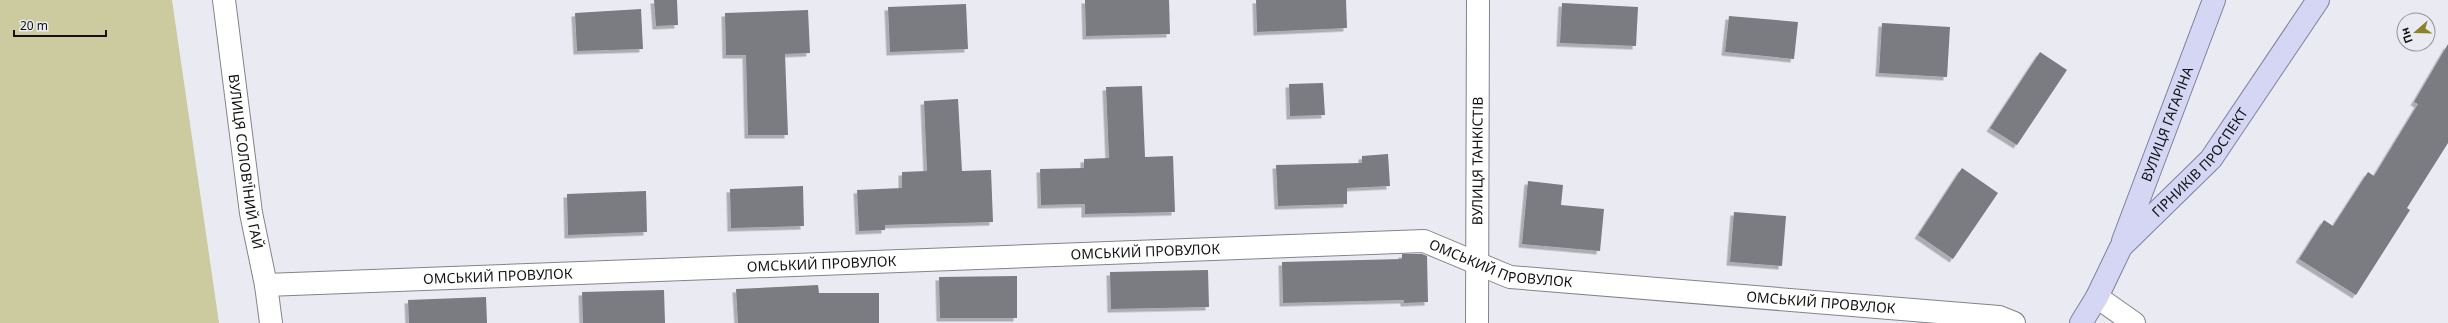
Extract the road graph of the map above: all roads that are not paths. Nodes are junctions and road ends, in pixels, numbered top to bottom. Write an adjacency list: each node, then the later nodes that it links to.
1 (224, 0): 7 (street, ВУЛИЦЯ СОЛОВ'ЇНИЙ ГАЙ)
2 (1478, 0): 6 (street, ВУЛИЦЯ ТАНКІСТІВ)
3 (2214, 0): 5 (main road, ВУЛИЦЯ ГАГАРІНА)
4 (2318, 0): 5 (main road, ГІРНИКІВ ПРОСПЕКТ)
5 (2121, 248): 8 (main road, ГІРНИКІВ ПРОСПЕКТ)
6 (1476, 263): 7 (street, ОМСЬКИЙ ПРОВУЛОК); 10 (street, ВУЛИЦЯ ТАНКІСТІВ); 11 (street, ОМСЬКИЙ ПРОВУЛОК)
7 (266, 285): 9 (street, ВУЛИЦЯ СОЛОВ'ЇНИЙ ГАЙ)
8 (2097, 297): 12 (main road, ГІРНИКІВ ПРОСПЕКТ); 13 (street)
9 (271, 323)
10 (1477, 323)
11 (2014, 323)
12 (2082, 323)
13 (2134, 323)

